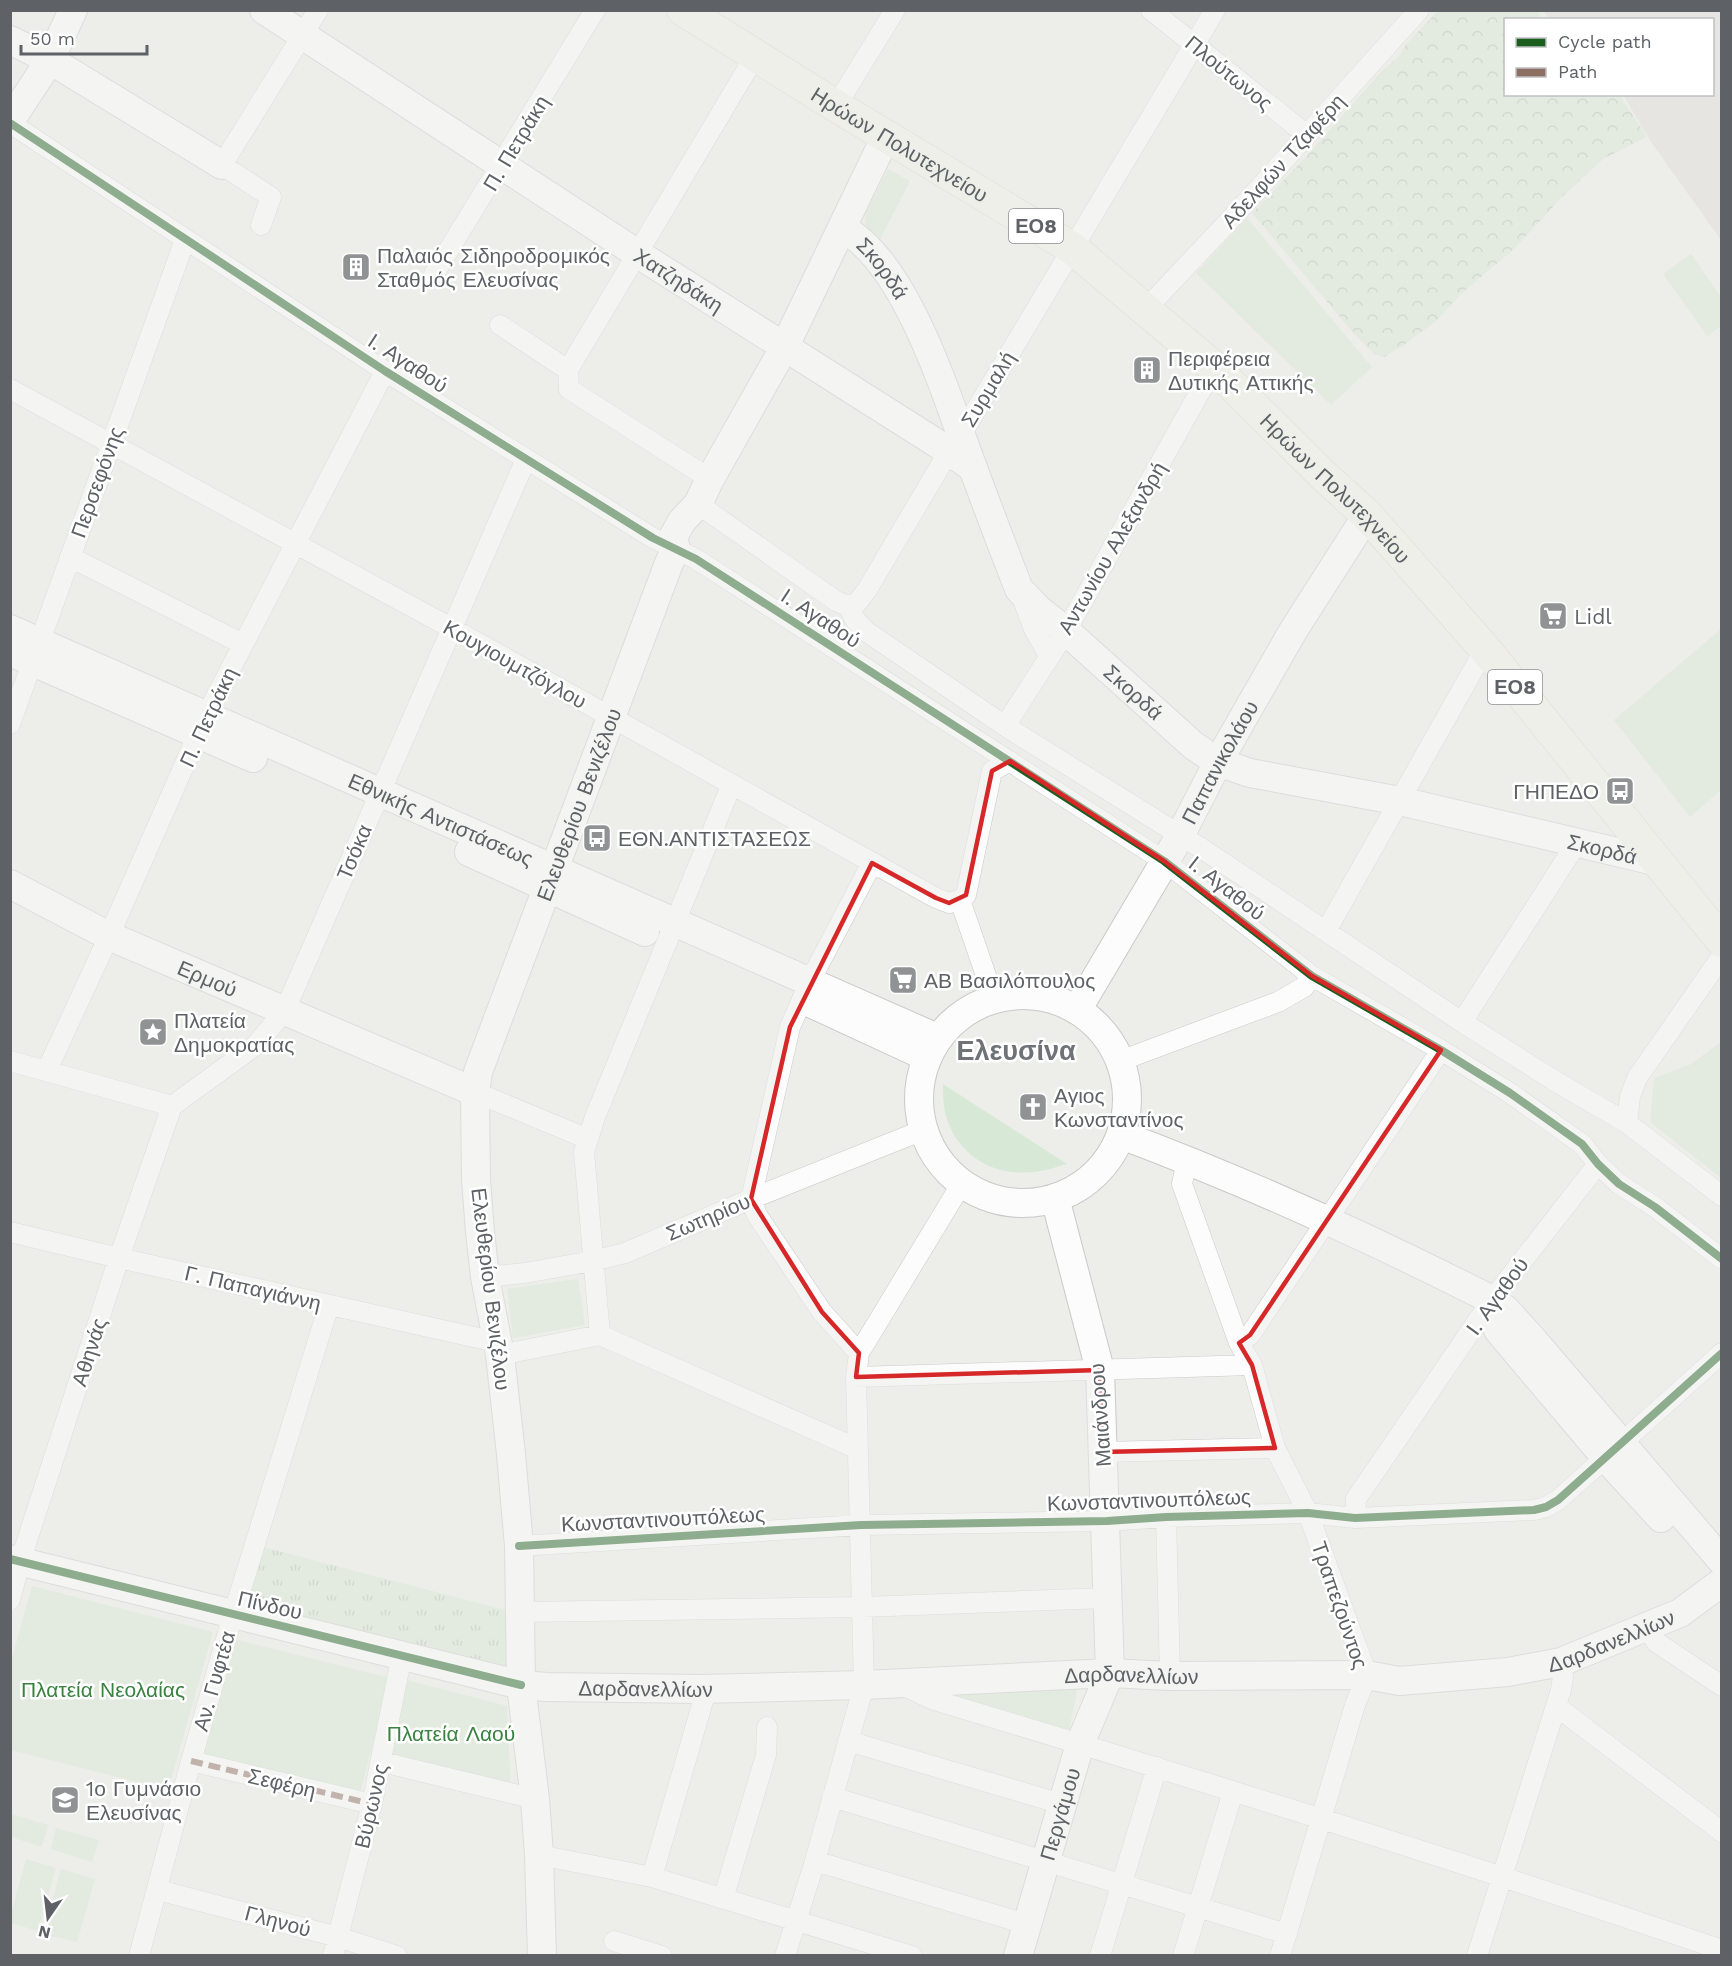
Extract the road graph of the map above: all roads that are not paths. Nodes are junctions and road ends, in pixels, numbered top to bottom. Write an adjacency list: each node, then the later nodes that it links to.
1 (73, 10): 14 (street)
2 (264, 10): 10 (street, Χατζηδάκη)
3 (318, 10): 10 (street)
4 (596, 10): 20 (street, Π. Πετράκη)
5 (683, 10): 13 (main road, Ηρώων Πολυτεχνείου / ΕΟ8)
6 (895, 10): 15 (street)
7 (1151, 10): 12 (street, Πλούτωνος)
8 (1215, 10): 12 (street, Συρμαλή)
9 (1419, 10): 17 (street, Αδελφών Τζαφέρη)
10 (304, 35): 19 (street); 20 (street, Χατζηδάκη)
11 (10, 40): 14 (street)
12 (1195, 45): 17 (street, Πλούτωνος); 24 (street, Συρμαλή)
13 (755, 56): 15 (main road, Ηρώων Πολυτεχνείου / ΕΟ8); 25 (street)
14 (50, 60): 16 (street); 19 (street)
15 (836, 106): 18 (main road, Ηρώων Πολυτεχνείου / ΕΟ8)
16 (10, 122): 23 (street, Ι. Αγαθού)
17 (1307, 135): 27 (street, Αδελφών Τζαφέρη)
18 (886, 136): 22 (street); 24 (main road, Ηρώων Πολυτεχνείου / ΕΟ8)
19 (222, 165): 21 (street)
20 (502, 166): 25 (street, Χατζηδάκη); 26 (street, Π. Πετράκη)
21 (261, 225)
22 (842, 228): 29 (street); 34 (street, Σκορδά)
23 (185, 240): 32 (street, Ι. Αγαθού); 35 (street, Περσεφόνης)
24 (1072, 248): 27 (main road, Ηρώων Πολυτεχνείου / ΕΟ8); 34 (street, Συρμαλή)
25 (638, 254): 29 (street, Χατζηδάκη); 31 (street)
26 (434, 274)
27 (1145, 309): 30 (main road, Ηρώων Πολυτεχνείου / ΕΟ8)
28 (500, 325): 31 (street)
29 (784, 346): 34 (street, Χατζηδάκη); 37 (street)
30 (1216, 369): 38 (main road, Ηρώων Πολυτεχνείου / ΕΟ8); 46 (street, Αντωνίου Αλεξανδρή)
31 (568, 370): 37 (street)
32 (385, 371): 36 (street, Ι. Αγαθού); 39 (street, Π. Πετράκη)
33 (10, 389): 35 (street, Κουγιουμτζόγλου)
34 (955, 443): 42 (street, Σκορδά); 43 (street, Συρμαλή)
35 (111, 444): 39 (street, Κουγιουμτζόγλου); 41 (street, Περσεφόνης)
36 (526, 459): 40 (street, Ι. Αγαθού); 45 (street, Τσόκα)
37 (704, 492): 40 (street, Ελευθερίου Βενιζέλου); 43 (street)
38 (1367, 515): 48 (main road, Ηρώων Πολυτεχνείου / ΕΟ8); 56 (street, Παπανικολάου)
39 (295, 543): 45 (street, Κουγιουμτζόγλου); 47 (street, Π. Πετράκη)
40 (676, 549): 51 (street, Ελευθερίου Βενιζέλου); 55 (street, Ι. Αγαθού)
41 (70, 557): 47 (street); 49 (street, Περσεφόνης)
42 (1019, 589): 46 (street, Σκορδά); 50 (street)
43 (848, 606): 54 (street)
44 (10, 629): 49 (street, Εθνικής Αντιστάσεως)
45 (453, 629): 51 (street, Κουγιουμτζόγλου); 58 (street, Τσόκα)
46 (1066, 630): 50 (street, Αντωνίου Αλεξανδρή); 56 (street, Σκορδά)
47 (243, 644): 53 (street, Π. Πετράκη)
48 (1485, 649): 59 (street); 64 (main road, Ηρώων Πολυτεχνείου / ΕΟ8)
49 (28, 652): 52 (street, Περσεφόνης); 53 (street, Εθνικής Αντιστάσεως)
50 (1049, 656): 54 (street, Αντωνίου Αλεξανδρή)
51 (611, 717): 57 (street, Κουγιουμτζόγλου); 65 (street, Ελευθερίου Βενιζέλου)
52 (10, 724)
53 (202, 725): 58 (street, Εθνικής Αντιστάσεως); 70 (street, Π. Πετράκη)
54 (1005, 726): 60 (street)
55 (1010, 761): 62 (street, Ι. Αγαθού); 67 (street)
56 (1218, 762): 59 (street, Σκορδά); 60 (street, Παπανικολάου)
57 (731, 786): 63 (street, Κουγιουμτζόγλου); 69 (street)
58 (376, 800): 65 (street, Εθνικής Αντιστάσεως); 76 (street, Τσόκα)
59 (1400, 801): 61 (street, Σκορδά); 68 (street)
60 (1180, 836): 62 (street, Παπανικολάου); 68 (street)
61 (1576, 844): 64 (street, Σκορδά); 78 (street)
62 (1164, 861): 73 (street, Ι. Αγαθού); 77 (street, Παπανικολάου)
63 (872, 862): 67 (street, Κουγιουμτζόγλου); 74 (street)
64 (1659, 862): 71 (main road, Ηρώων Πολυτεχνείου / ΕΟ8)
65 (551, 878): 69 (street, Εθνικής Αντιστάσεως); 84 (street, Ελευθερίου Βενιζέλου)
66 (10, 884): 70 (street, Ερμού)
67 (960, 900): 75 (street)
68 (1326, 931): 78 (street)
69 (671, 933): 74 (street, Εθνικής Αντιστάσεως); 89 (street)
70 (109, 936): 76 (street, Ερμού); 83 (street, Π. Πετράκη)
71 (1722, 941)
72 (1722, 956): 86 (street)
73 (1312, 976): 80 (street, Ι. Αγαθού); 82 (street)
74 (806, 990): 79 (street, Εθνικής Αντιστάσεως); 95 (street)
75 (994, 999): 77 (street); 79 (street)
76 (285, 1010): 84 (street, Ερμού); 85 (street, Τσόκα)
77 (1077, 1010): 82 (street)
78 (1462, 1022): 86 (street)
79 (932, 1048): 87 (street)
80 (1441, 1050): 91 (street, Ι. Αγαθού); 96 (street)
81 (10, 1061): 83 (street)
82 (1120, 1061): 88 (street)
83 (47, 1070): 85 (street)
84 (475, 1092): 89 (street); 101 (street, Ελευθερίου Βενιζέλου)
85 (172, 1106): 98 (street, Αθηνάς)
86 (1627, 1123): 93 (street)
87 (923, 1130): 92 (street); 95 (street, Σωτηρίου)
88 (1124, 1137): 90 (street); 94 (street)
89 (588, 1139): 100 (street)
90 (1187, 1160): 96 (street); 105 (street, Τραπεζούντος)
91 (1598, 1164): 99 (street); 102 (street, Ι. Αγαθού)
92 (962, 1183): 94 (street); 107 (street)
93 (1722, 1196)
94 (1055, 1198): 110 (street, Μαιάνδρου)
95 (751, 1199): 100 (street, Σωτηρίου); 107 (street)
96 (1327, 1221): 102 (street); 105 (street)
97 (10, 1232): 98 (street, Γ. Παπαγιάννη)
98 (120, 1258): 103 (street, Γ. Παπαγιάννη); 122 (street, Αθηνάς)
99 (1722, 1259)
100 (592, 1261): 101 (street, Σωτηρίου); 104 (street)
101 (485, 1277): 106 (street, Ελευθερίου Βενιζέλου)
102 (1492, 1300): 114 (street); 118 (street, Ι. Αγαθού)
103 (329, 1305): 106 (street, Γ. Παπαγιάννη); 128 (street, Αν. Γυφτέα)
104 (600, 1335): 106 (street); 113 (street)
105 (1239, 1343): 109 (street, Τραπεζούντος)
106 (498, 1349): 121 (street, Ελευθερίου Βενιζέλου)
107 (859, 1353): 111 (street)
108 (1720, 1357): 114 (street, Κωνσταντινουπόλεως)
109 (1252, 1365): 110 (street); 112 (street, Τραπεζούντος)
110 (1100, 1370): 111 (street); 115 (street, Μαιάνδρου)
111 (856, 1377): 113 (street)
112 (1275, 1448): 115 (street); 116 (street, Τραπεζούντος)
113 (858, 1449): 120 (street)
114 (1613, 1450): 118 (street, Κωνσταντινουπόλεως); 123 (street)
115 (1102, 1452): 119 (street, Μαιάνδρου)
116 (1308, 1514): 117 (street, Κωνσταντινουπόλεως); 118 (street, Κωνσταντινουπόλεως); 133 (street, Τραπεζούντος)
117 (1166, 1517): 119 (street, Κωνσταντινουπόλεως); 134 (street)
118 (1355, 1518)
119 (1107, 1521): 120 (street, Κωνσταντινουπόλεως); 124 (street, Μαιάνδρου)
120 (861, 1525): 121 (street, Κωνσταντινουπόλεως); 126 (street)
121 (519, 1546): 127 (street, Ελευθερίου Βενιζέλου)
122 (15, 1561): 125 (street, Αθηνάς); 128 (street, Πίνδου)
123 (1721, 1578): 129 (street, Δαρδανελλίων)
124 (1107, 1598): 126 (street); 132 (street, Μαιάνδρου)
125 (10, 1600)
126 (862, 1607): 127 (street); 137 (street)
127 (521, 1612): 136 (street, Ελευθερίου Βενιζέλου)
128 (233, 1615): 130 (street, Πίνδου); 144 (street, Αν. Γυφτέα)
129 (1648, 1628): 131 (street, Δαρδανελλίων); 138 (street)
130 (402, 1655): 136 (street, Πίνδου); 145 (street, Βύρωνος)
131 (1561, 1662): 133 (street, Δαρδανελλίων); 140 (street)
132 (1110, 1673): 134 (street, Δαρδανελλίων); 135 (street, Δαρδανελλίων); 143 (street, Περγάμου)
133 (1367, 1675): 134 (street, Δαρδανελλίων); 152 (street, Τραπεζούντος)
134 (1170, 1676)
135 (898, 1683): 137 (street, Δαρδανελλίων); 143 (street)
136 (521, 1685): 139 (street, Δαρδανελλίων); 149 (street, Ελευθερίου Βενιζέλου)
137 (864, 1685): 139 (street, Δαρδανελλίων); 142 (street)
138 (1722, 1686)
139 (701, 1689): 158 (street)
140 (1556, 1706): 153 (street); 157 (street)
141 (766, 1727): 161 (street)
142 (848, 1741): 148 (street); 151 (street)
143 (1080, 1744): 146 (street); 151 (street, Περγάμου)
144 (191, 1761): 150 (street, Σεφέρη); 160 (street, Αν. Γυφτέα)
145 (382, 1762): 149 (street); 150 (street, Βύρωνος)
146 (1157, 1767): 147 (street); 159 (street)
147 (1233, 1792): 152 (street); 162 (street)
148 (832, 1797): 155 (street); 156 (street)
149 (535, 1799): 154 (street, Ελευθερίου Βενιζέλου)
150 (372, 1804): 167 (street, Βύρωνος)
151 (1062, 1804): 155 (street, Περγάμου)
152 (1321, 1818): 157 (street); 165 (street, Τραπεζούντος)
153 (1722, 1832)
154 (539, 1855): 158 (street); 171 (street, Ελευθερίου Βενιζέλου)
155 (1046, 1860): 159 (street); 164 (street, Περγάμου)
156 (814, 1861): 163 (street); 164 (street)
157 (1503, 1876): 168 (street); 179 (street)
158 (652, 1877): 161 (street)
159 (1121, 1884): 162 (street); 176 (street)
160 (158, 1890): 167 (street, Γληνού); 169 (street, Αν. Γυφτέα)
161 (723, 1899): 163 (street)
162 (1197, 1906): 165 (street); 177 (street)
163 (796, 1921): 173 (street); 174 (street)
164 (1026, 1924): 175 (street, Περγάμου)
165 (1287, 1934): 178 (street, Τραπεζούντος)
166 (614, 1941): 172 (street)
167 (336, 1946): 170 (street, Γληνού)
168 (1722, 1950)
169 (139, 1956)
170 (397, 1956)
171 (542, 1956)
172 (662, 1956)
173 (785, 1956)
174 (912, 1956)
175 (1018, 1956)
176 (1100, 1956)
177 (1184, 1956)
178 (1280, 1956)
179 (1477, 1956)

